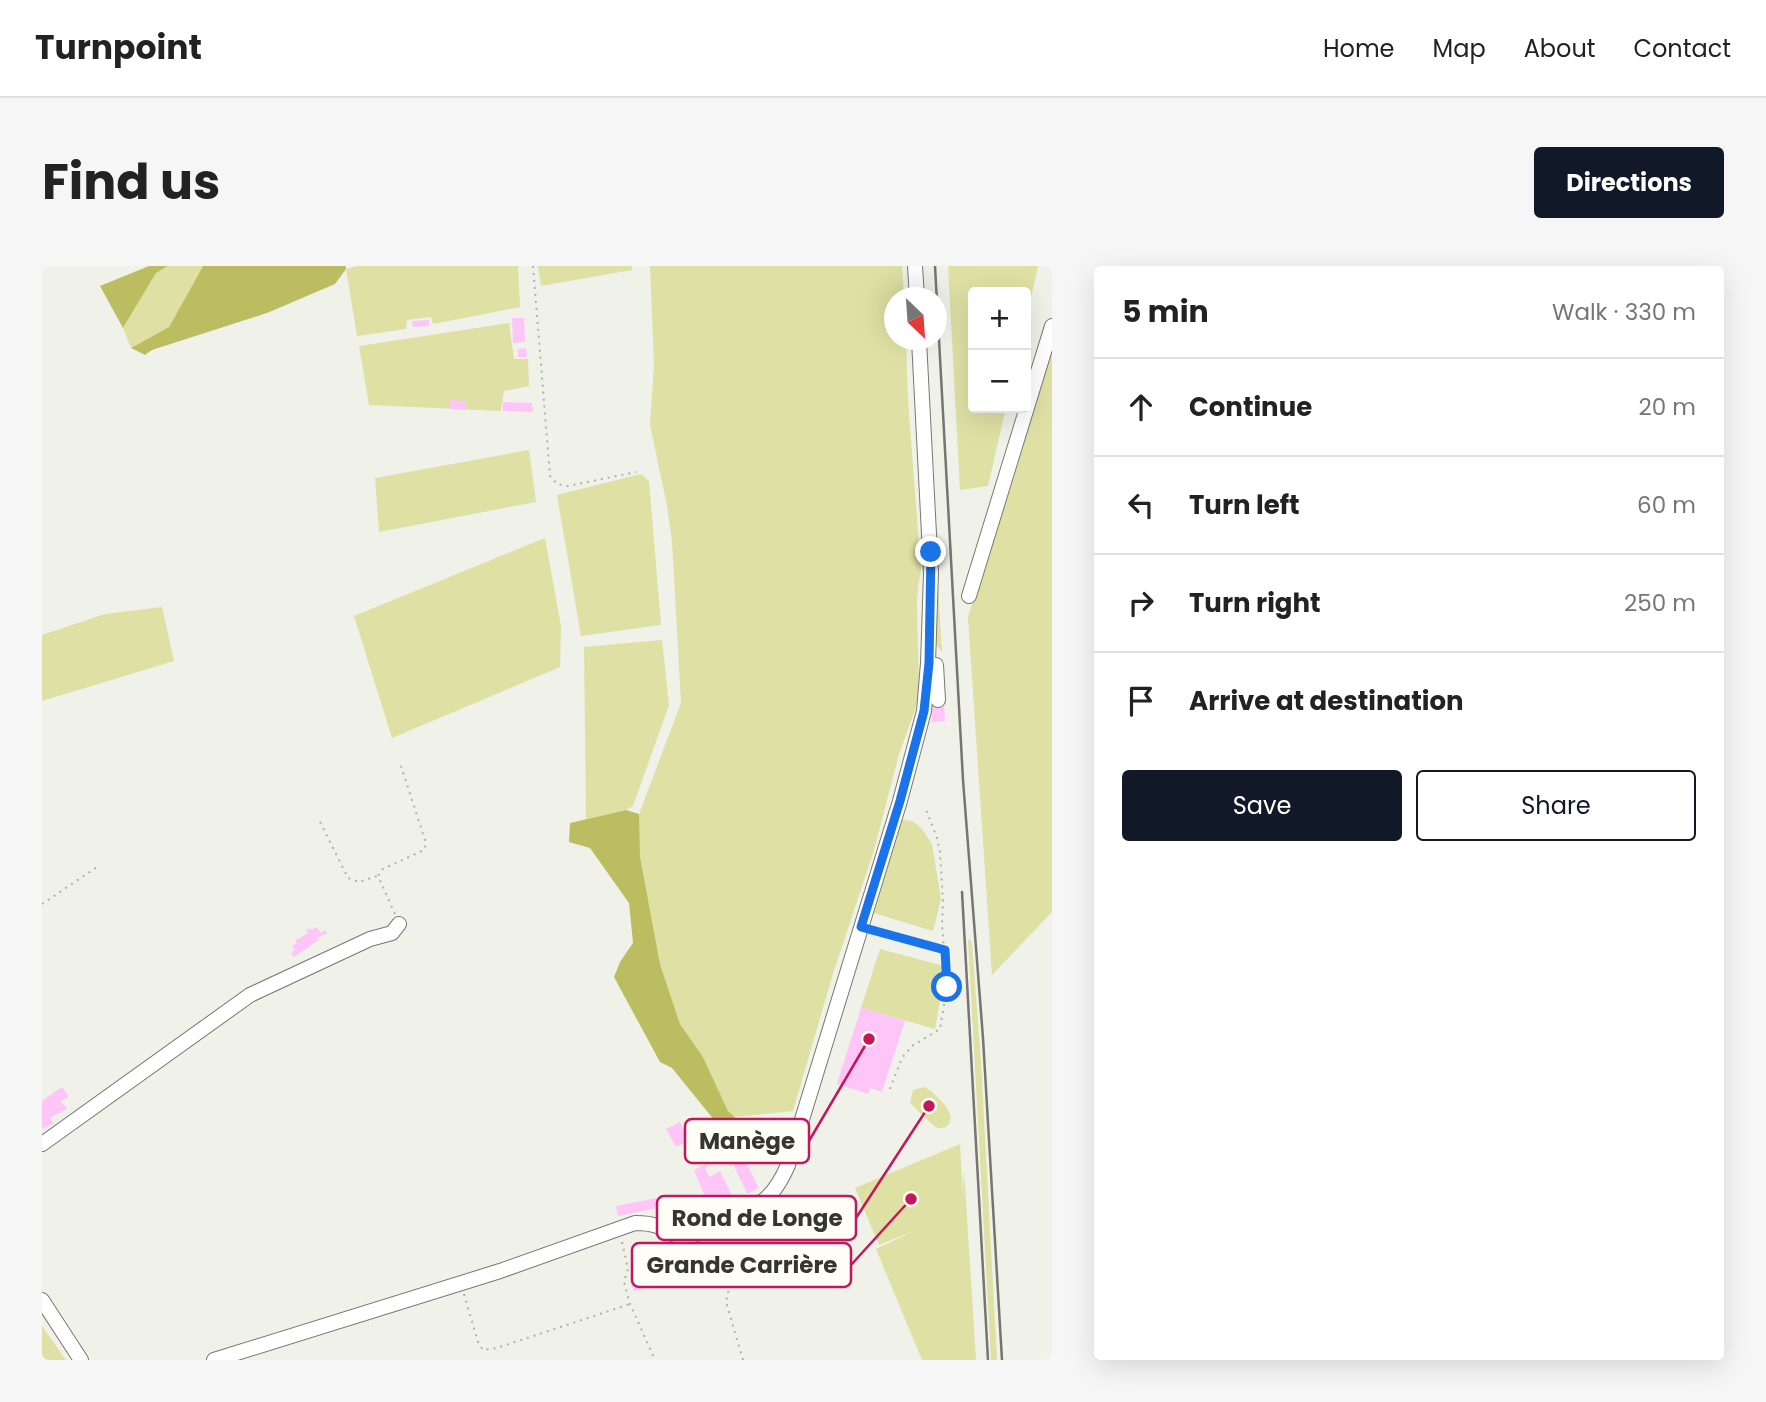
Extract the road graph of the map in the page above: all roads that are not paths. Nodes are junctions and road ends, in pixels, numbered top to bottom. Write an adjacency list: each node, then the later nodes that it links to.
1 (915, 266): 2 (street)
2 (916, 287)
3 (1052, 326): 5 (street)
4 (920, 350): 6 (street)
5 (969, 596)
6 (929, 654): 7 (street); 12 (street)
7 (938, 700)
8 (400, 925): 9 (street)
9 (42, 1144)
10 (42, 1300): 11 (street)
11 (81, 1360)
12 (214, 1360)

